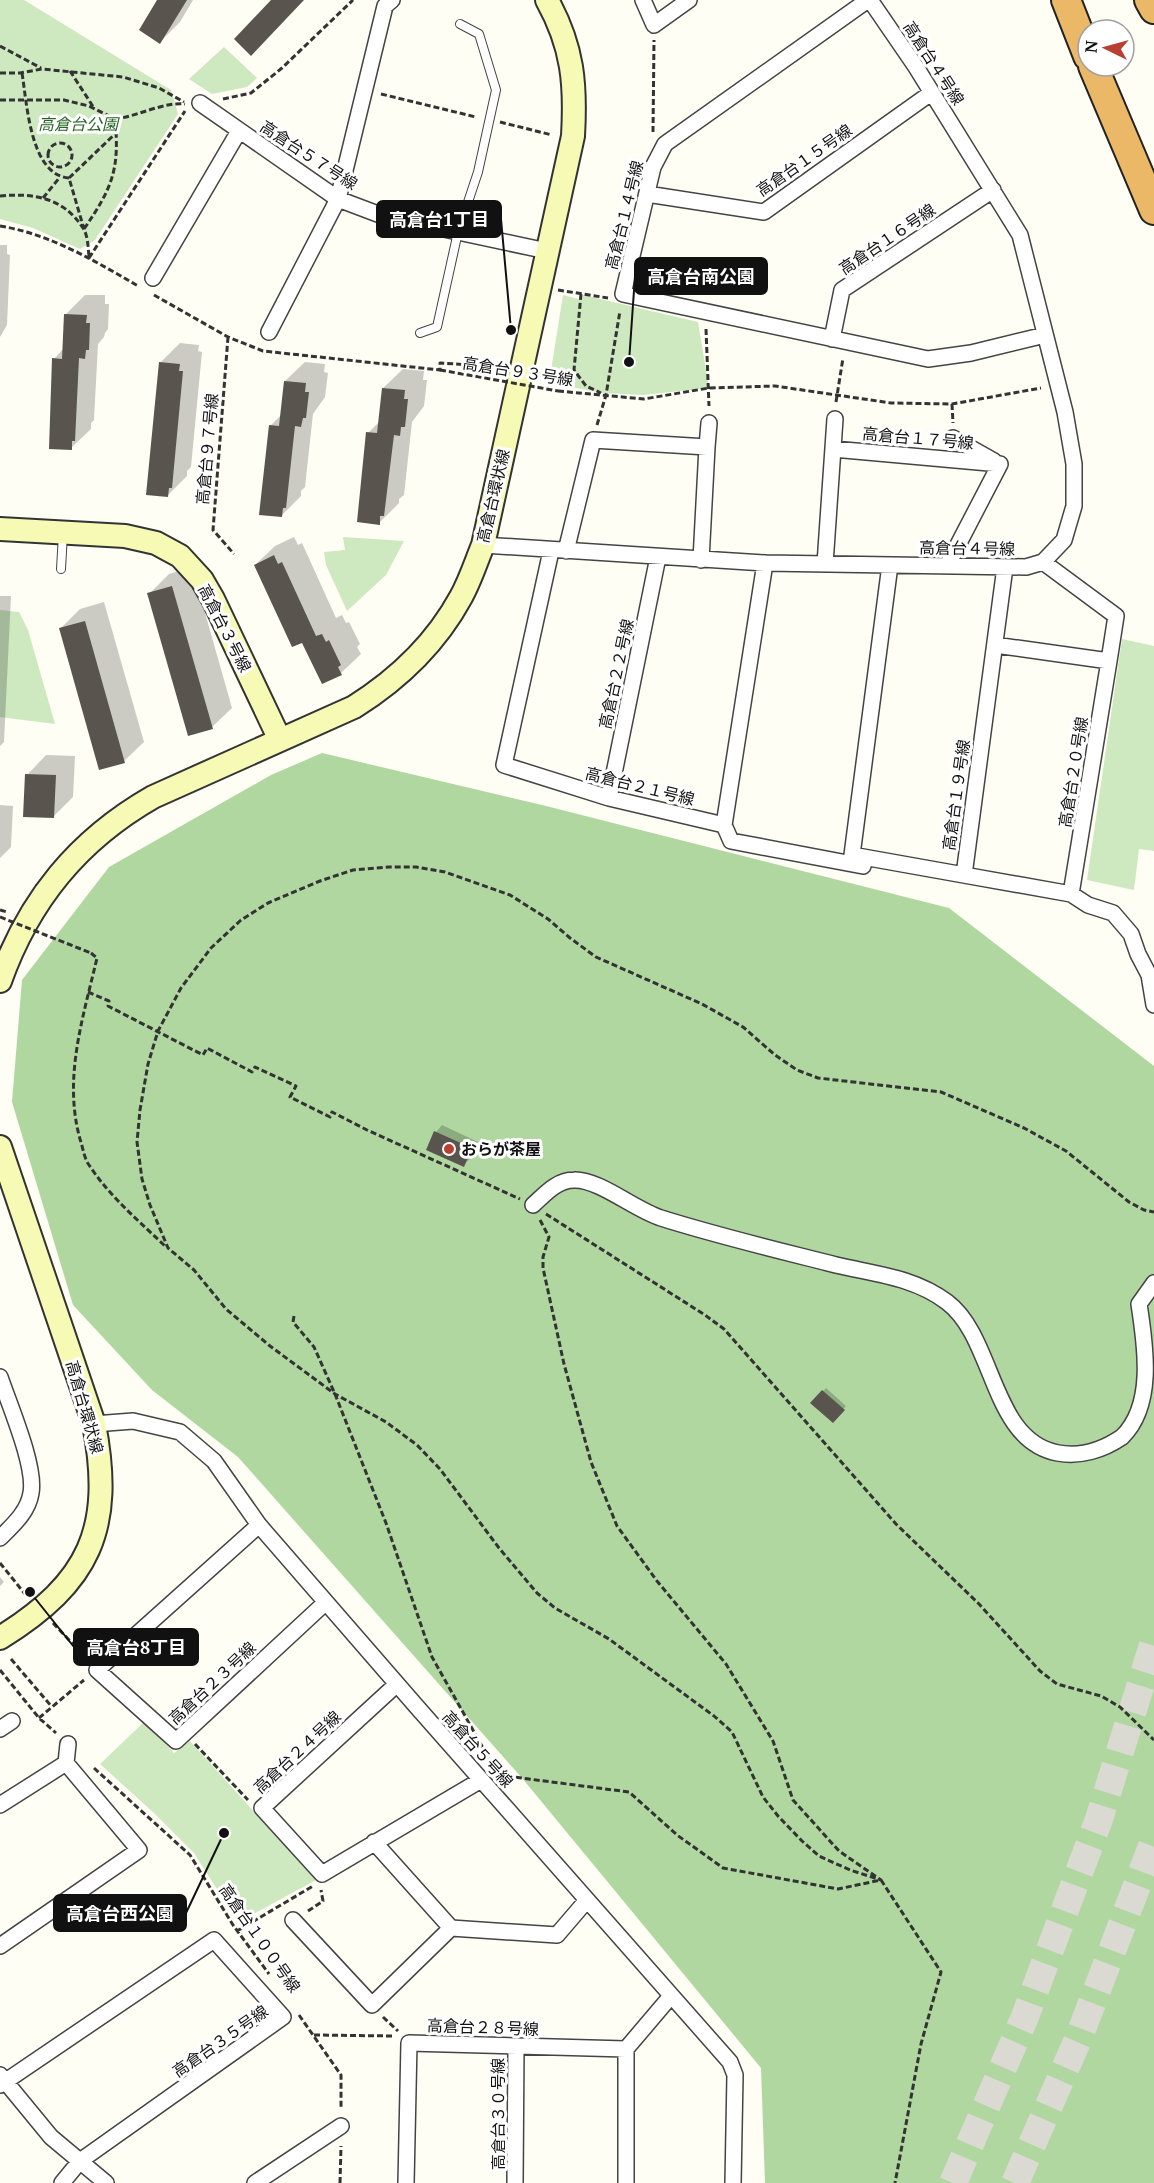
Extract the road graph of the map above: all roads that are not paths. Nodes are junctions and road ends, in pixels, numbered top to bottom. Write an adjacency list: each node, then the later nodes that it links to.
1 (392, 0): 17 (street)
2 (547, 0): 20 (street, 高倉台環状線)
3 (643, 0): 4 (street)
4 (689, 0)
5 (869, 0): 12 (street, 高倉台４号線); 16 (street, 高倉台１４号線)
6 (1066, 0): 10 (highway)
7 (1149, 0): 8 (highway)
8 (1154, 9)
9 (460, 24): 19 (lane)
10 (1076, 25)
11 (1098, 78): 18 (highway)
12 (931, 93): 15 (street, 高倉台４号線); 16 (street, 高倉台１５号線)
13 (195, 104): 14 (street, 高倉台５７号線)
14 (239, 131): 17 (street, 高倉台５７号線); 21 (street)
15 (993, 190): 24 (street, 高倉台４号線); 25 (street, 高倉台１６号線)
16 (647, 194): 25 (street, 高倉台１４号線)
17 (338, 199): 19 (street, 高倉台５７号線); 22 (street)
18 (1154, 210)
19 (458, 232): 20 (street, 高倉台５７号線); 23 (lane)
20 (547, 251): 34 (street, 高倉台環状線)
21 (151, 285)
22 (269, 332)
23 (420, 333)
24 (1045, 335): 25 (street, 高倉台１４号線); 39 (street, 高倉台４号線)
25 (839, 340)
26 (835, 419): 30 (street)
27 (710, 423): 29 (street)
28 (953, 438): 31 (street, 高倉台１７号線)
29 (707, 447): 36 (street); 38 (street)
30 (833, 449): 31 (street, 高倉台１７号線); 41 (street)
31 (1000, 464): 43 (street)
32 (0, 529): 33 (street, 高倉台３号線)
33 (63, 532): 45 (lane); 48 (street, 高倉台３号線)
34 (483, 545): 35 (street, 高倉台４号線); 48 (street, 高倉台環状線)
35 (551, 551): 36 (street, 高倉台４号線); 49 (street, 高倉台２１号線)
36 (566, 551): 37 (street, 高倉台４号線)
37 (658, 557): 38 (street, 高倉台４号線); 49 (street, 高倉台２２号線)
38 (700, 560): 40 (street, 高倉台４号線)
39 (1043, 562): 44 (street, 高倉台４号線); 47 (street, 高倉台２０号線)
40 (765, 563): 41 (street, 高倉台４号線); 50 (street)
41 (825, 564): 42 (street, 高倉台４号線)
42 (890, 565): 43 (street, 高倉台４号線); 51 (street, 高倉台１９号線)
43 (947, 566): 44 (street, 高倉台４号線)
44 (1005, 567): 46 (street, 高倉台１９号線)
45 (61, 568)
46 (995, 645): 47 (street); 52 (street, 高倉台１９号線)
47 (1108, 661): 53 (street, 高倉台２０号線)
48 (280, 740): 54 (street, 高倉台環状線)
49 (609, 798): 50 (street, 高倉台２１号線)
50 (724, 825): 51 (street)
51 (887, 861): 52 (street, 高倉台１９号線)
52 (964, 875): 53 (street)
53 (1071, 894): 55 (street)
54 (0, 981)
55 (1154, 1005)
56 (0, 1147): 57 (street, 高倉台環状線)
57 (4, 1173): 61 (street, 高倉台環状線)
58 (533, 1205): 59 (street)
59 (1154, 1283)
60 (0, 1377): 63 (street)
61 (94, 1424): 62 (street, 高倉台５号線); 65 (street, 高倉台環状線)
62 (259, 1525): 64 (street, 高倉台５号線); 64 (street, 高倉台２３号線)
63 (0, 1538)
64 (326, 1602): 66 (street, 高倉台５号線)
65 (3, 1637)
66 (397, 1684): 69 (street, 高倉台５号線); 71 (street, 高倉台２４号線)
67 (68, 1744): 68 (street)
68 (66, 1763): 70 (street); 75 (street)
69 (481, 1780): 71 (street, 高倉台２４号線); 72 (street, 高倉台５号線)
70 (0, 1805)
71 (374, 1842): 74 (street)
72 (587, 1900): 74 (street); 76 (street, 高倉台５号線)
73 (293, 1920): 74 (street)
74 (451, 1928)
75 (0, 1946)
76 (671, 1996): 78 (street); 88 (street, 高倉台５号線)
77 (516, 2046): 78 (street, 高倉台２８号線); 85 (street, 高倉台２８号線); 86 (street, 高倉台３０号線)
78 (626, 2049): 87 (street)
79 (2, 2080): 81 (street); 81 (street, 高倉台３５号線)
80 (341, 2126): 84 (street)
81 (80, 2162): 82 (street, 高倉台３５号線); 83 (street)
82 (62, 2183)
83 (106, 2183)
84 (255, 2183)
85 (406, 2183)
86 (515, 2183)
87 (626, 2183)
88 (734, 2183)

